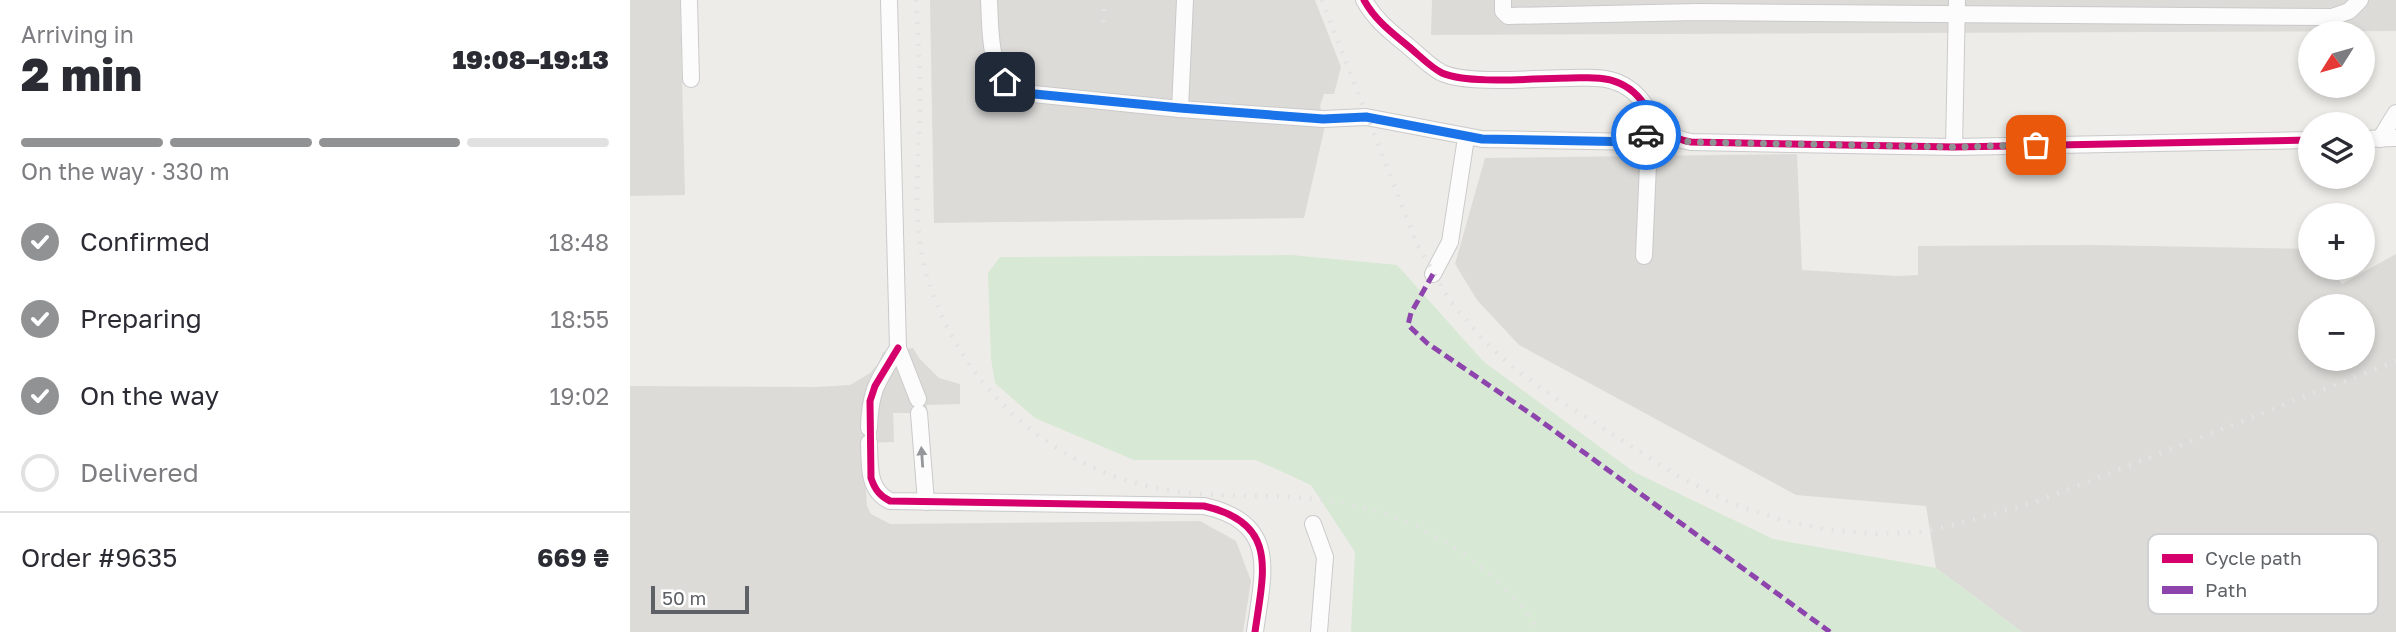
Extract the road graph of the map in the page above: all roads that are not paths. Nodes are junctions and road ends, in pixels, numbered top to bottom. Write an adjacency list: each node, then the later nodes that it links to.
1 (689, 0): 10 (street)
2 (889, 0): 21 (street)
3 (989, 0): 11 (street)
4 (1185, 0): 11 (street)
5 (1364, 0): 13 (street)
6 (1503, 0): 8 (street)
7 (2360, 0): 9 (street)
8 (1697, 6): 9 (street)
9 (1957, 7): 18 (street)
10 (691, 79)
11 (1180, 108): 14 (street)
12 (2396, 113): 15 (street)
13 (1657, 125): 17 (street); 18 (street)
14 (1466, 138): 17 (street); 20 (street)
15 (2388, 138)
16 (2298, 140): 18 (street)
17 (1638, 142): 19 (street)
18 (1954, 147)
19 (1644, 256)
20 (1433, 274)
21 (898, 348): 22 (street, one-way to 21); 22 (street)
22 (926, 502): 24 (street)
23 (1313, 524): 25 (street)
24 (1255, 632)
25 (1319, 632)

